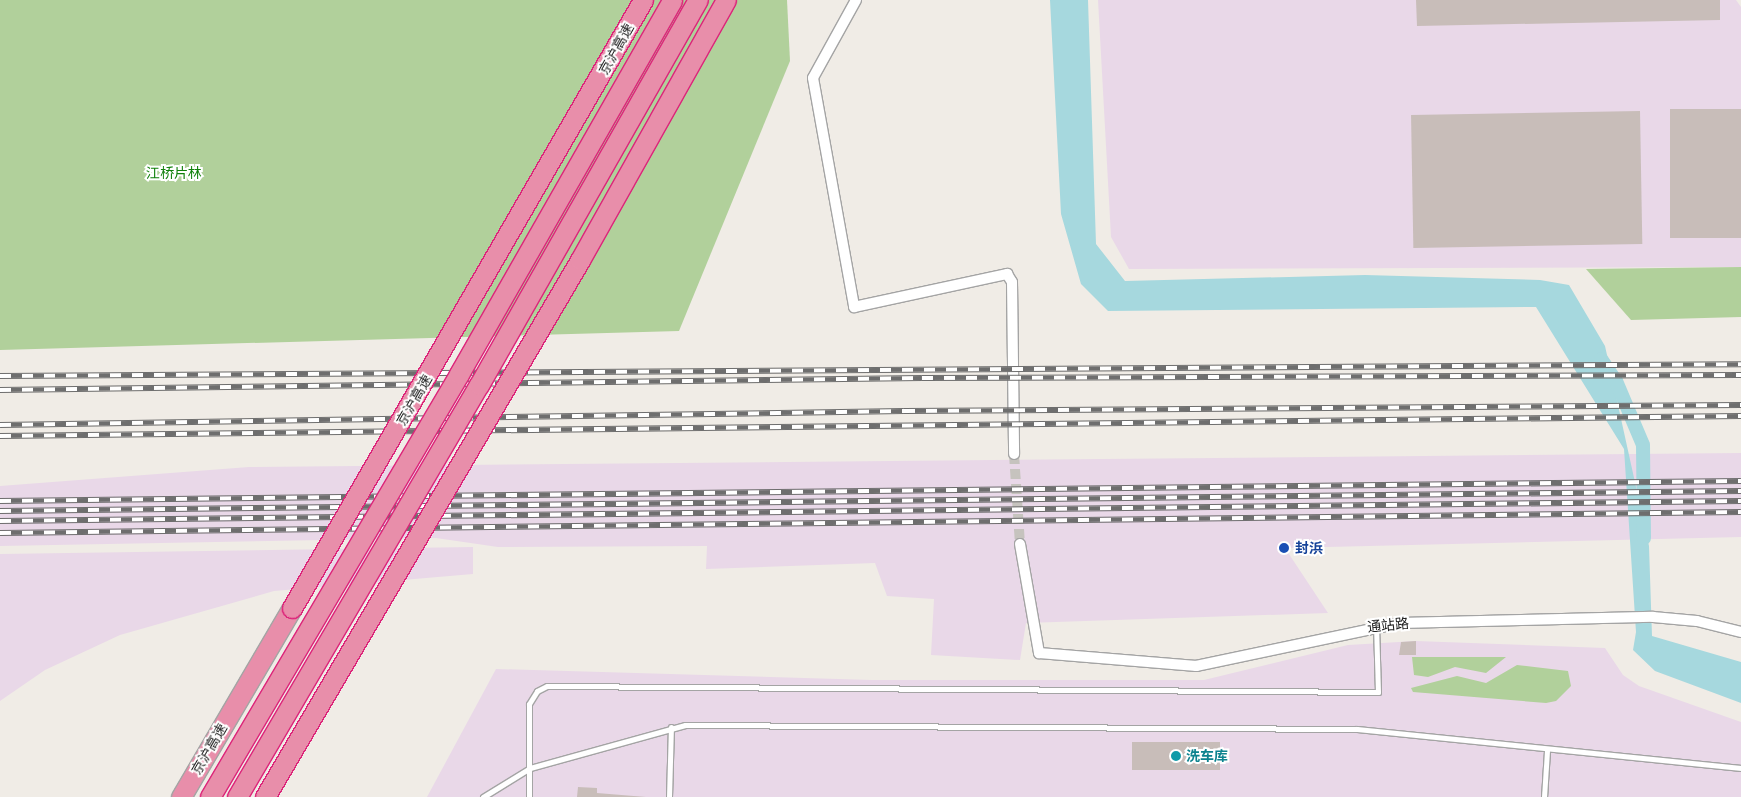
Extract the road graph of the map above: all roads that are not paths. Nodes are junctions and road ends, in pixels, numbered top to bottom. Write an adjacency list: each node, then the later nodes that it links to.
1 (643, 0): 14 (highway, 京沪高速, bridge)
2 (672, 0): 15 (highway, 京沪高速, bridge)
3 (698, 0): 16 (highway, bridge)
4 (726, 0): 17 (highway, bridge)
5 (856, 0): 6 (street)
6 (1014, 454)
7 (1020, 544): 8 (street, 通站路)
8 (1376, 626): 9 (street, 通站路); 12 (lane)
9 (1741, 632)
10 (670, 727): 11 (lane); 12 (lane); 20 (lane)
11 (1547, 750): 13 (lane); 21 (lane)
12 (530, 768): 18 (lane); 19 (lane)
13 (1741, 768)
14 (181, 797)
15 (210, 797)
16 (237, 797)
17 (265, 797)
18 (483, 797)
19 (529, 797)
20 (669, 797)
21 (1544, 797)

